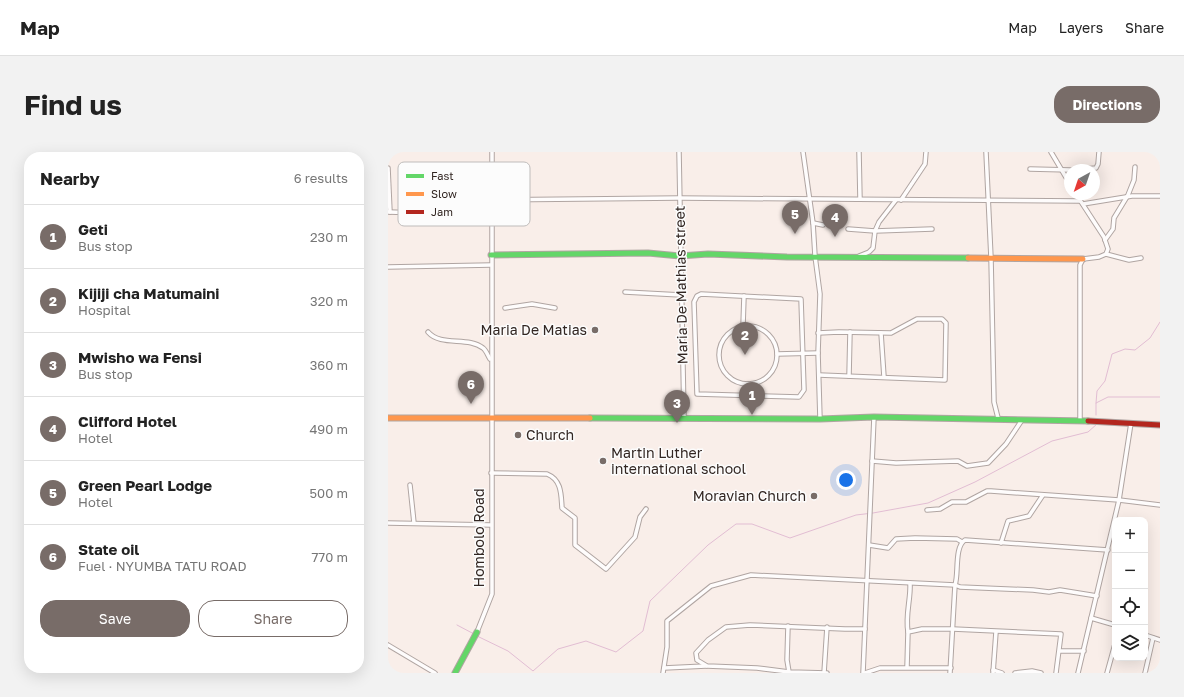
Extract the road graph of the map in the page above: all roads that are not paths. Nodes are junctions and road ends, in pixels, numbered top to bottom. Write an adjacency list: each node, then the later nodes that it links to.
1 (679, 152): 16 (street, Maria De Mathias street)
2 (803, 152): 17 (street)
3 (859, 152): 18 (street)
4 (926, 152): 21 (street)
5 (986, 152): 22 (street)
6 (1051, 152): 12 (street)
7 (1099, 152): 8 (street)
8 (1097, 164)
9 (1135, 167): 15 (street)
10 (388, 168): 24 (street)
11 (1030, 169): 12 (street)
12 (1062, 170): 13 (street)
13 (1064, 174)
14 (1160, 196): 15 (street)
15 (1127, 197): 23 (street); 31 (street)
16 (680, 198): 17 (street); 19 (street); 34 (street, Maria De Mathias street)
17 (809, 198): 18 (street); 25 (street)
18 (860, 199): 20 (street)
19 (530, 200)
20 (896, 200): 21 (street); 30 (street)
21 (902, 200): 22 (street)
22 (989, 200): 23 (street); 37 (street)
23 (1081, 202): 31 (street)
24 (389, 212)
25 (813, 223): 26 (street); 35 (street)
26 (823, 225)
27 (492, 226): 33 (street, Hombolo Road)
28 (848, 229): 30 (street)
29 (932, 229): 30 (street)
30 (875, 231): 36 (street)
31 (1105, 240): 32 (street)
32 (1106, 254): 38 (street); 39 (street)
33 (491, 255): 34 (main road); 40 (street, Hombolo Road)
34 (680, 256): 35 (main road); 43 (street, Maria De Mathias street)
35 (815, 256): 36 (main road); 50 (street)
36 (857, 257): 37 (main road)
37 (991, 258): 39 (main road); 66 (street)
38 (1142, 258)
39 (1083, 259): 68 (street)
40 (491, 265): 41 (street); 55 (street, Hombolo Road)
41 (388, 267)
42 (625, 292): 43 (street)
43 (681, 295): 63 (street, Maria De Mathias street)
44 (744, 296): 47 (street); 52 (street); 60 (street)
45 (504, 308): 46 (street)
46 (555, 308)
47 (743, 326): 54 (street); 59 (street)
48 (428, 332): 55 (street)
49 (850, 332): 50 (street); 51 (street); 57 (street)
50 (818, 333): 53 (street)
51 (881, 333): 58 (street); 58 (street)
52 (802, 353): 53 (street); 54 (street); 60 (street)
53 (818, 353): 56 (street)
54 (777, 354): 59 (street)
55 (491, 360): 64 (street, Hombolo Road)
56 (819, 375): 57 (street); 65 (street)
57 (849, 376): 58 (street)
58 (884, 378)
59 (748, 384): 60 (street)
60 (747, 397)
61 (874, 416): 65 (main road); 66 (main road); 71 (street)
62 (388, 418): 64 (main road)
63 (684, 418): 64 (main road); 65 (main road)
64 (491, 419): 72 (street, Hombolo Road)
65 (820, 419)
66 (998, 419): 67 (main road)
67 (1022, 420): 68 (main road); 71 (street)
68 (1080, 420): 69 (main road)
69 (1131, 422): 70 (main road); 75 (street)
70 (1160, 425)
71 (872, 460): 84 (street)
72 (491, 474): 77 (street); 81 (street, Hombolo Road)
73 (410, 485): 80 (street)
74 (1043, 495): 75 (street); 78 (street); 83 (street)
75 (1119, 500): 76 (street); 85 (street)
76 (1160, 505)
77 (646, 509)
78 (926, 510)
79 (388, 523): 80 (street)
80 (414, 523): 81 (street)
81 (491, 525): 96 (street, Hombolo Road)
82 (962, 542): 83 (street); 84 (street); 88 (street)
83 (1001, 543): 85 (street)
84 (869, 545): 86 (street)
85 (1108, 550): 89 (street)
86 (868, 581): 87 (street); 94 (street); 108 (street)
87 (910, 583): 88 (street); 97 (street)
88 (955, 585): 89 (street); 95 (street)
89 (1097, 596): 90 (street)
90 (1092, 618): 91 (street); 104 (street)
91 (1112, 624)
92 (788, 626): 93 (street); 106 (street); 110 (street)
93 (827, 627): 94 (street); 115 (street)
94 (865, 629): 116 (street)
95 (952, 629): 97 (street); 98 (street); 109 (street)
96 (477, 632): 113 (main road, Hombolo Road)
97 (908, 632): 107 (street)
98 (996, 632): 103 (street); 111 (street)
99 (1148, 636): 100 (street)
100 (1153, 638): 101 (street); 124 (street)
101 (1160, 640)
102 (388, 645): 112 (street)
103 (1060, 650): 104 (street); 121 (street)
104 (1084, 652): 122 (street)
105 (1112, 655): 123 (street)
106 (707, 666): 108 (street); 110 (street)
107 (907, 667): 109 (street); 116 (street)
108 (664, 668): 114 (street)
109 (951, 668): 117 (street)
110 (789, 672): 115 (street)
111 (993, 672): 118 (street)
112 (435, 673)
113 (455, 673)
114 (663, 673)
115 (826, 673)
116 (864, 673)
117 (950, 673)
118 (1002, 673)
119 (1015, 673): 120 (street)
120 (1041, 673)
121 (1056, 673)
122 (1078, 673)
123 (1107, 673)
124 (1145, 673)

